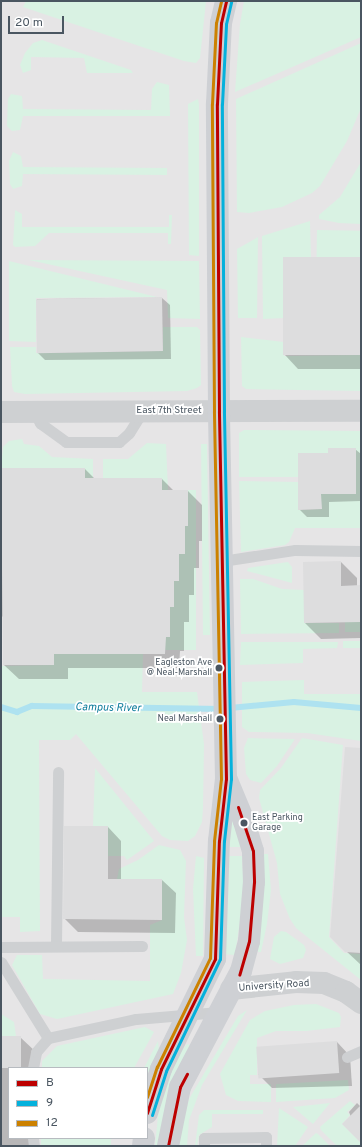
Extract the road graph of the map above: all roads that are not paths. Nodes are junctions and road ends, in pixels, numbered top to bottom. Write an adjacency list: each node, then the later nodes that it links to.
1 (226, 1): 3 (street)
2 (142, 411): 3 (street, East 7th Street); 6 (street, East 7th Street); 6 (lane)
3 (219, 411): 4 (street, East 7th Street); 8 (street)
4 (361, 411)
5 (1, 412): 6 (street, East 7th Street)
6 (34, 412)
7 (361, 552): 8 (lane)
8 (222, 561): 10 (street)
9 (58, 772): 11 (lane)
10 (226, 779): 15 (street); 18 (street)
11 (56, 945): 12 (lane); 13 (lane)
12 (142, 946)
13 (1, 947)
14 (1, 962): 19 (lane)
15 (236, 980): 16 (street, University Road); 17 (street)
16 (361, 1003)
17 (219, 1012): 18 (lane); 24 (street)
18 (188, 1015): 19 (lane); 23 (street)
19 (48, 1038): 22 (lane)
20 (361, 1051): 21 (lane)
21 (347, 1057)
22 (33, 1067)
23 (148, 1110)
24 (168, 1146)
25 (204, 1146): 26 (lane)
26 (266, 1146)

